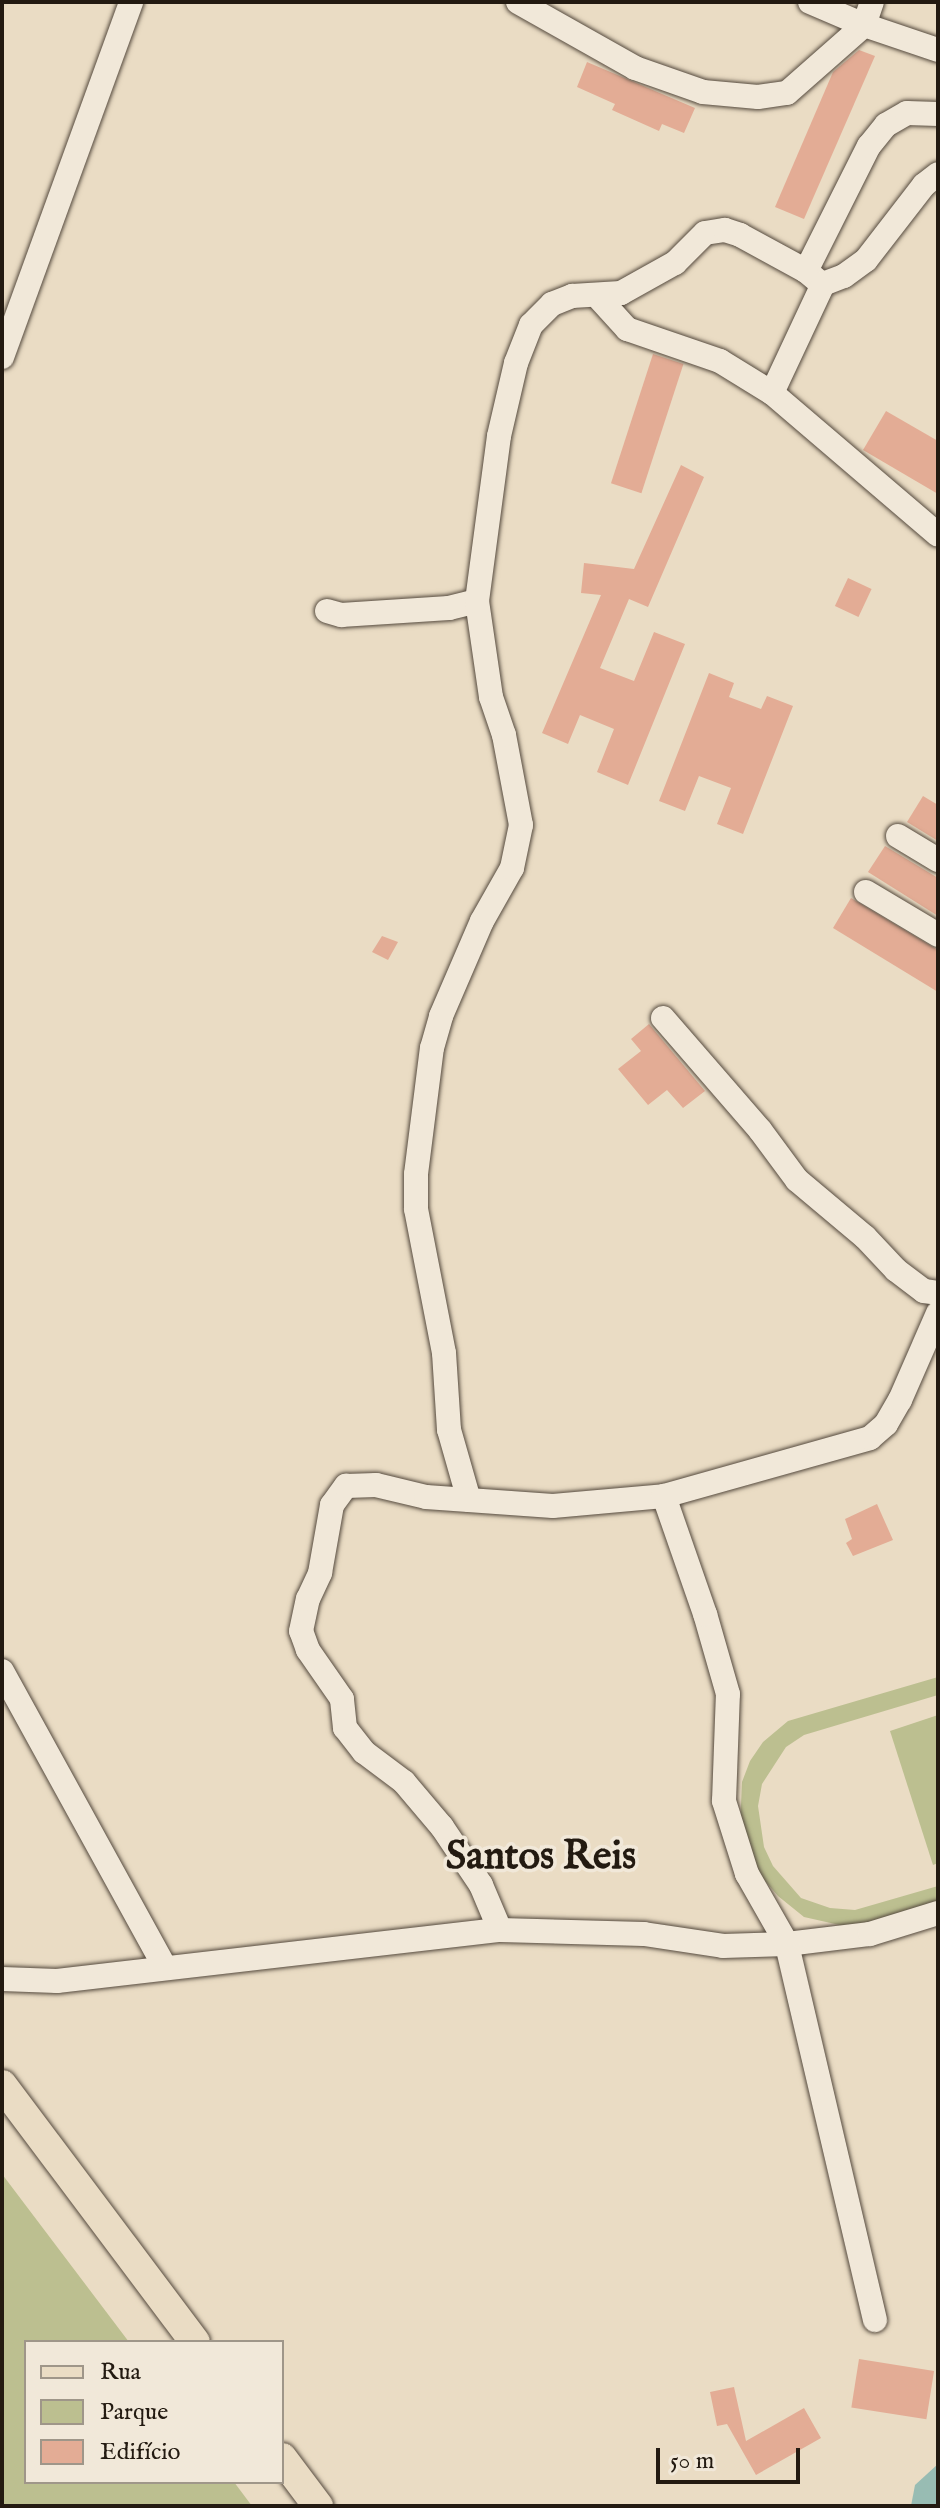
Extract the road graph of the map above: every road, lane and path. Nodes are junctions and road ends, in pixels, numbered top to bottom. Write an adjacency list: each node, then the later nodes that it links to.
1 (131, 2): 10 (street)
2 (518, 2): 4 (street)
3 (810, 2): 4 (street)
4 (868, 13): 5 (street)
5 (938, 50)
6 (938, 114): 8 (street)
7 (938, 174): 8 (street)
8 (814, 278): 9 (street); 11 (street)
9 (597, 296): 11 (street); 13 (street)
10 (2, 357)
11 (772, 393): 12 (street)
12 (938, 535)
13 (477, 601): 14 (street); 23 (street)
14 (327, 611)
15 (898, 836): 16 (street)
16 (938, 860)
17 (866, 892): 18 (street)
18 (938, 935)
19 (663, 1018): 20 (street)
20 (938, 1293)
21 (938, 1313): 22 (street)
22 (664, 1496): 23 (street); 27 (street)
23 (469, 1500): 26 (street)
24 (2, 1671): 29 (street)
25 (938, 1913): 27 (street)
26 (500, 1930): 27 (street); 29 (street)
27 (787, 1944): 33 (street)
28 (2, 1959): 30 (street)
29 (165, 1968): 30 (street)
30 (10, 1980)
31 (2, 2085): 35 (main road)
32 (2, 2107): 34 (main road)
33 (875, 2320)
34 (177, 2340)
35 (193, 2340)
36 (284, 2461): 39 (main road)
37 (284, 2483): 38 (main road)
38 (301, 2506)
39 (318, 2506)

